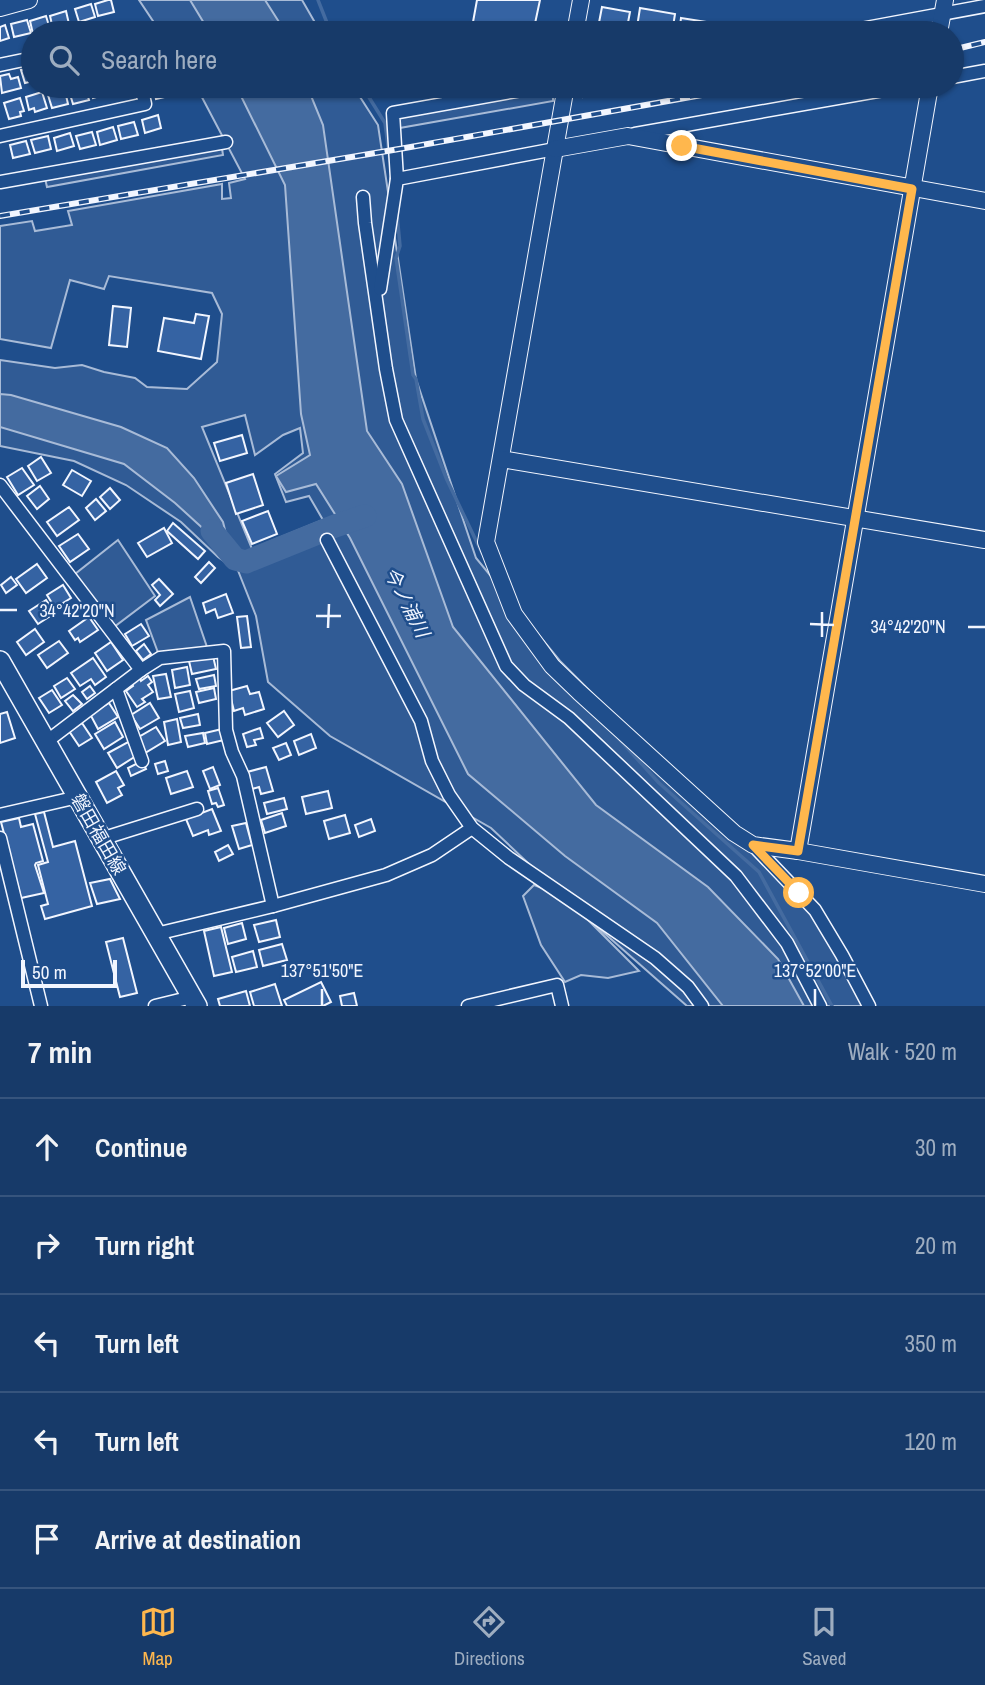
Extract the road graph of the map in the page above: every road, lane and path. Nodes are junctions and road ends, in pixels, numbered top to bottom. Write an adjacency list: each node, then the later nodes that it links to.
1 (29, 0): 5 (street)
2 (581, 0): 6 (street)
3 (985, 6): 4 (street)
4 (944, 7): 7 (street)
5 (0, 8)
6 (577, 21)
7 (887, 21)
8 (21, 61): 9 (street)
9 (0, 65)
10 (985, 71): 11 (street)
11 (964, 75)
12 (144, 98): 17 (street)
13 (477, 98): 21 (street)
14 (564, 98): 20 (street)
15 (839, 98): 18 (street)
16 (928, 98): 23 (street)
17 (0, 136)
18 (628, 136): 20 (street); 23 (street)
19 (226, 142): 22 (street)
20 (555, 149): 21 (street); 27 (street)
21 (397, 179): 26 (street)
22 (0, 182)
23 (912, 189): 25 (street); 29 (street)
24 (363, 197): 26 (street)
25 (985, 201)
26 (378, 303): 54 (street)
27 (500, 458): 29 (street); 43 (street)
28 (0, 485): 33 (street)
29 (856, 517): 31 (street); 44 (street)
30 (327, 540): 40 (street)
31 (985, 540)
32 (0, 662): 35 (main road, 磐田福田線)
33 (141, 670): 34 (street); 46 (street)
34 (116, 689): 35 (street); 36 (street)
35 (47, 743): 37 (main road, 磐田福田線)
36 (142, 761)
37 (78, 797): 39 (street); 42 (main road, 磐田福田線)
38 (197, 809): 42 (street)
39 (0, 815)
40 (472, 828): 46 (street); 53 (street)
41 (0, 838): 49 (street)
42 (102, 839): 47 (main road, 磐田福田線)
43 (753, 845): 44 (street); 55 (street)
44 (798, 851): 45 (street)
45 (985, 884)
46 (272, 906): 47 (street)
47 (156, 934): 48 (main road, 磐田福田線)
48 (194, 1001): 50 (street)
49 (41, 1006)
50 (155, 1006)
51 (468, 1006): 52 (street)
52 (562, 1006)
53 (702, 1006)
54 (820, 1006)
55 (869, 1006)

